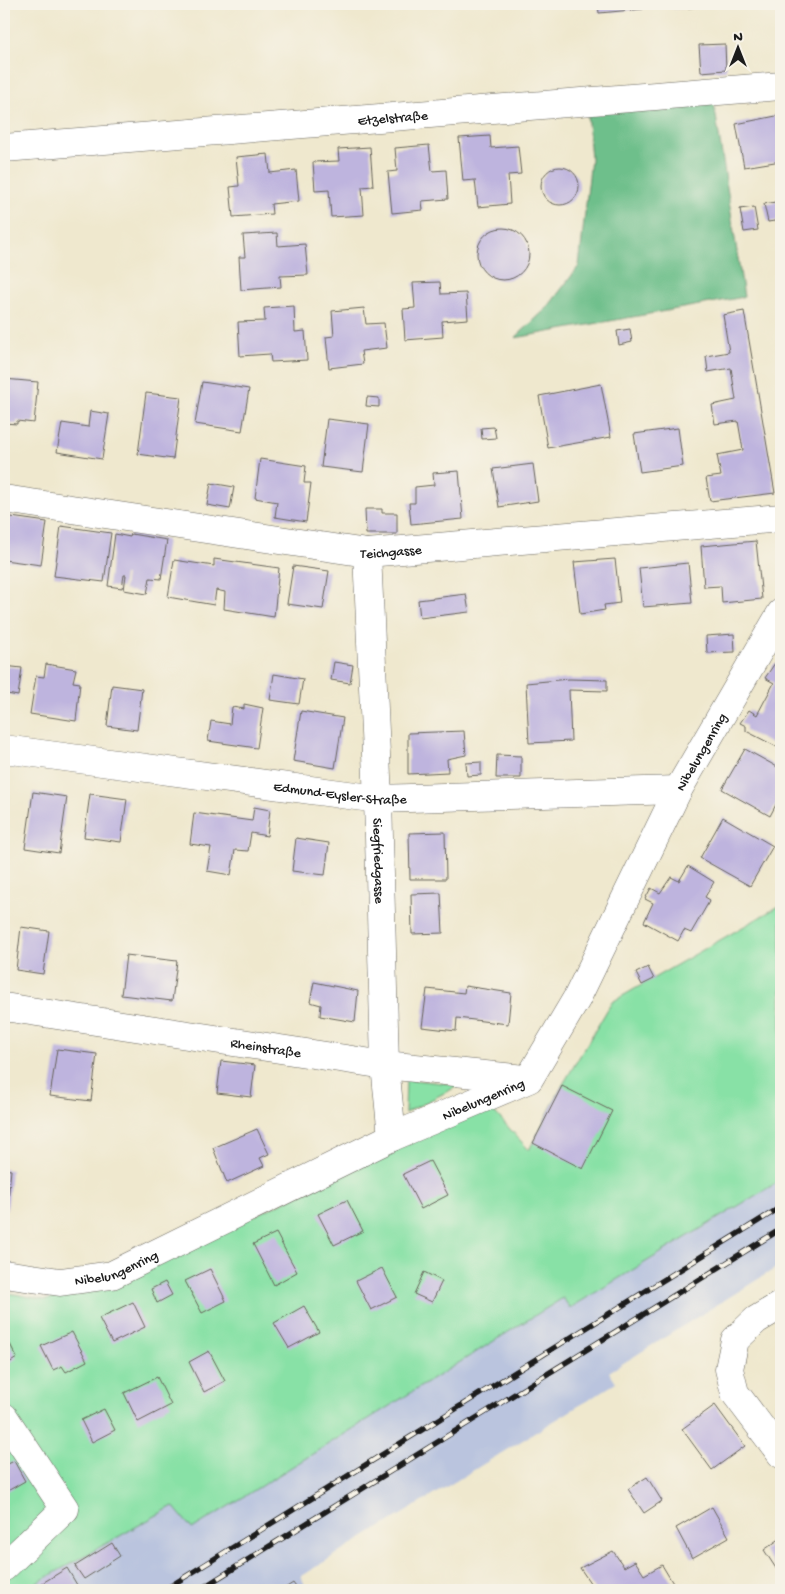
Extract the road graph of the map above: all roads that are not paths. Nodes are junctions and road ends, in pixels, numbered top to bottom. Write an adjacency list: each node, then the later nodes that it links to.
1 (781, 86): 2 (street, Etzelstraße)
2 (4, 148)
3 (4, 499): 5 (street, Teichgasse)
4 (781, 518): 5 (street, Teichgasse)
5 (367, 553): 9 (street, Siegfriedgasse)
6 (781, 612): 8 (street, Nibelungenring)
7 (4, 749): 9 (street, Edmund-Eysler-Straße)
8 (678, 790): 9 (street, Edmund-Eysler-Straße); 12 (street, Nibelungenring)
9 (378, 799): 11 (street, Siegfriedgasse)
10 (4, 1007): 11 (street, Rheinstraße)
11 (385, 1066): 12 (street, Rheinstraße); 13 (street, Siegfriedgasse)
12 (529, 1079): 13 (street, Nibelungenring)
13 (392, 1137): 14 (street, Nibelungenring)
14 (4, 1274)
15 (781, 1305): 17 (street)
16 (8, 1433): 18 (street)
17 (781, 1454)
18 (4, 1567)

